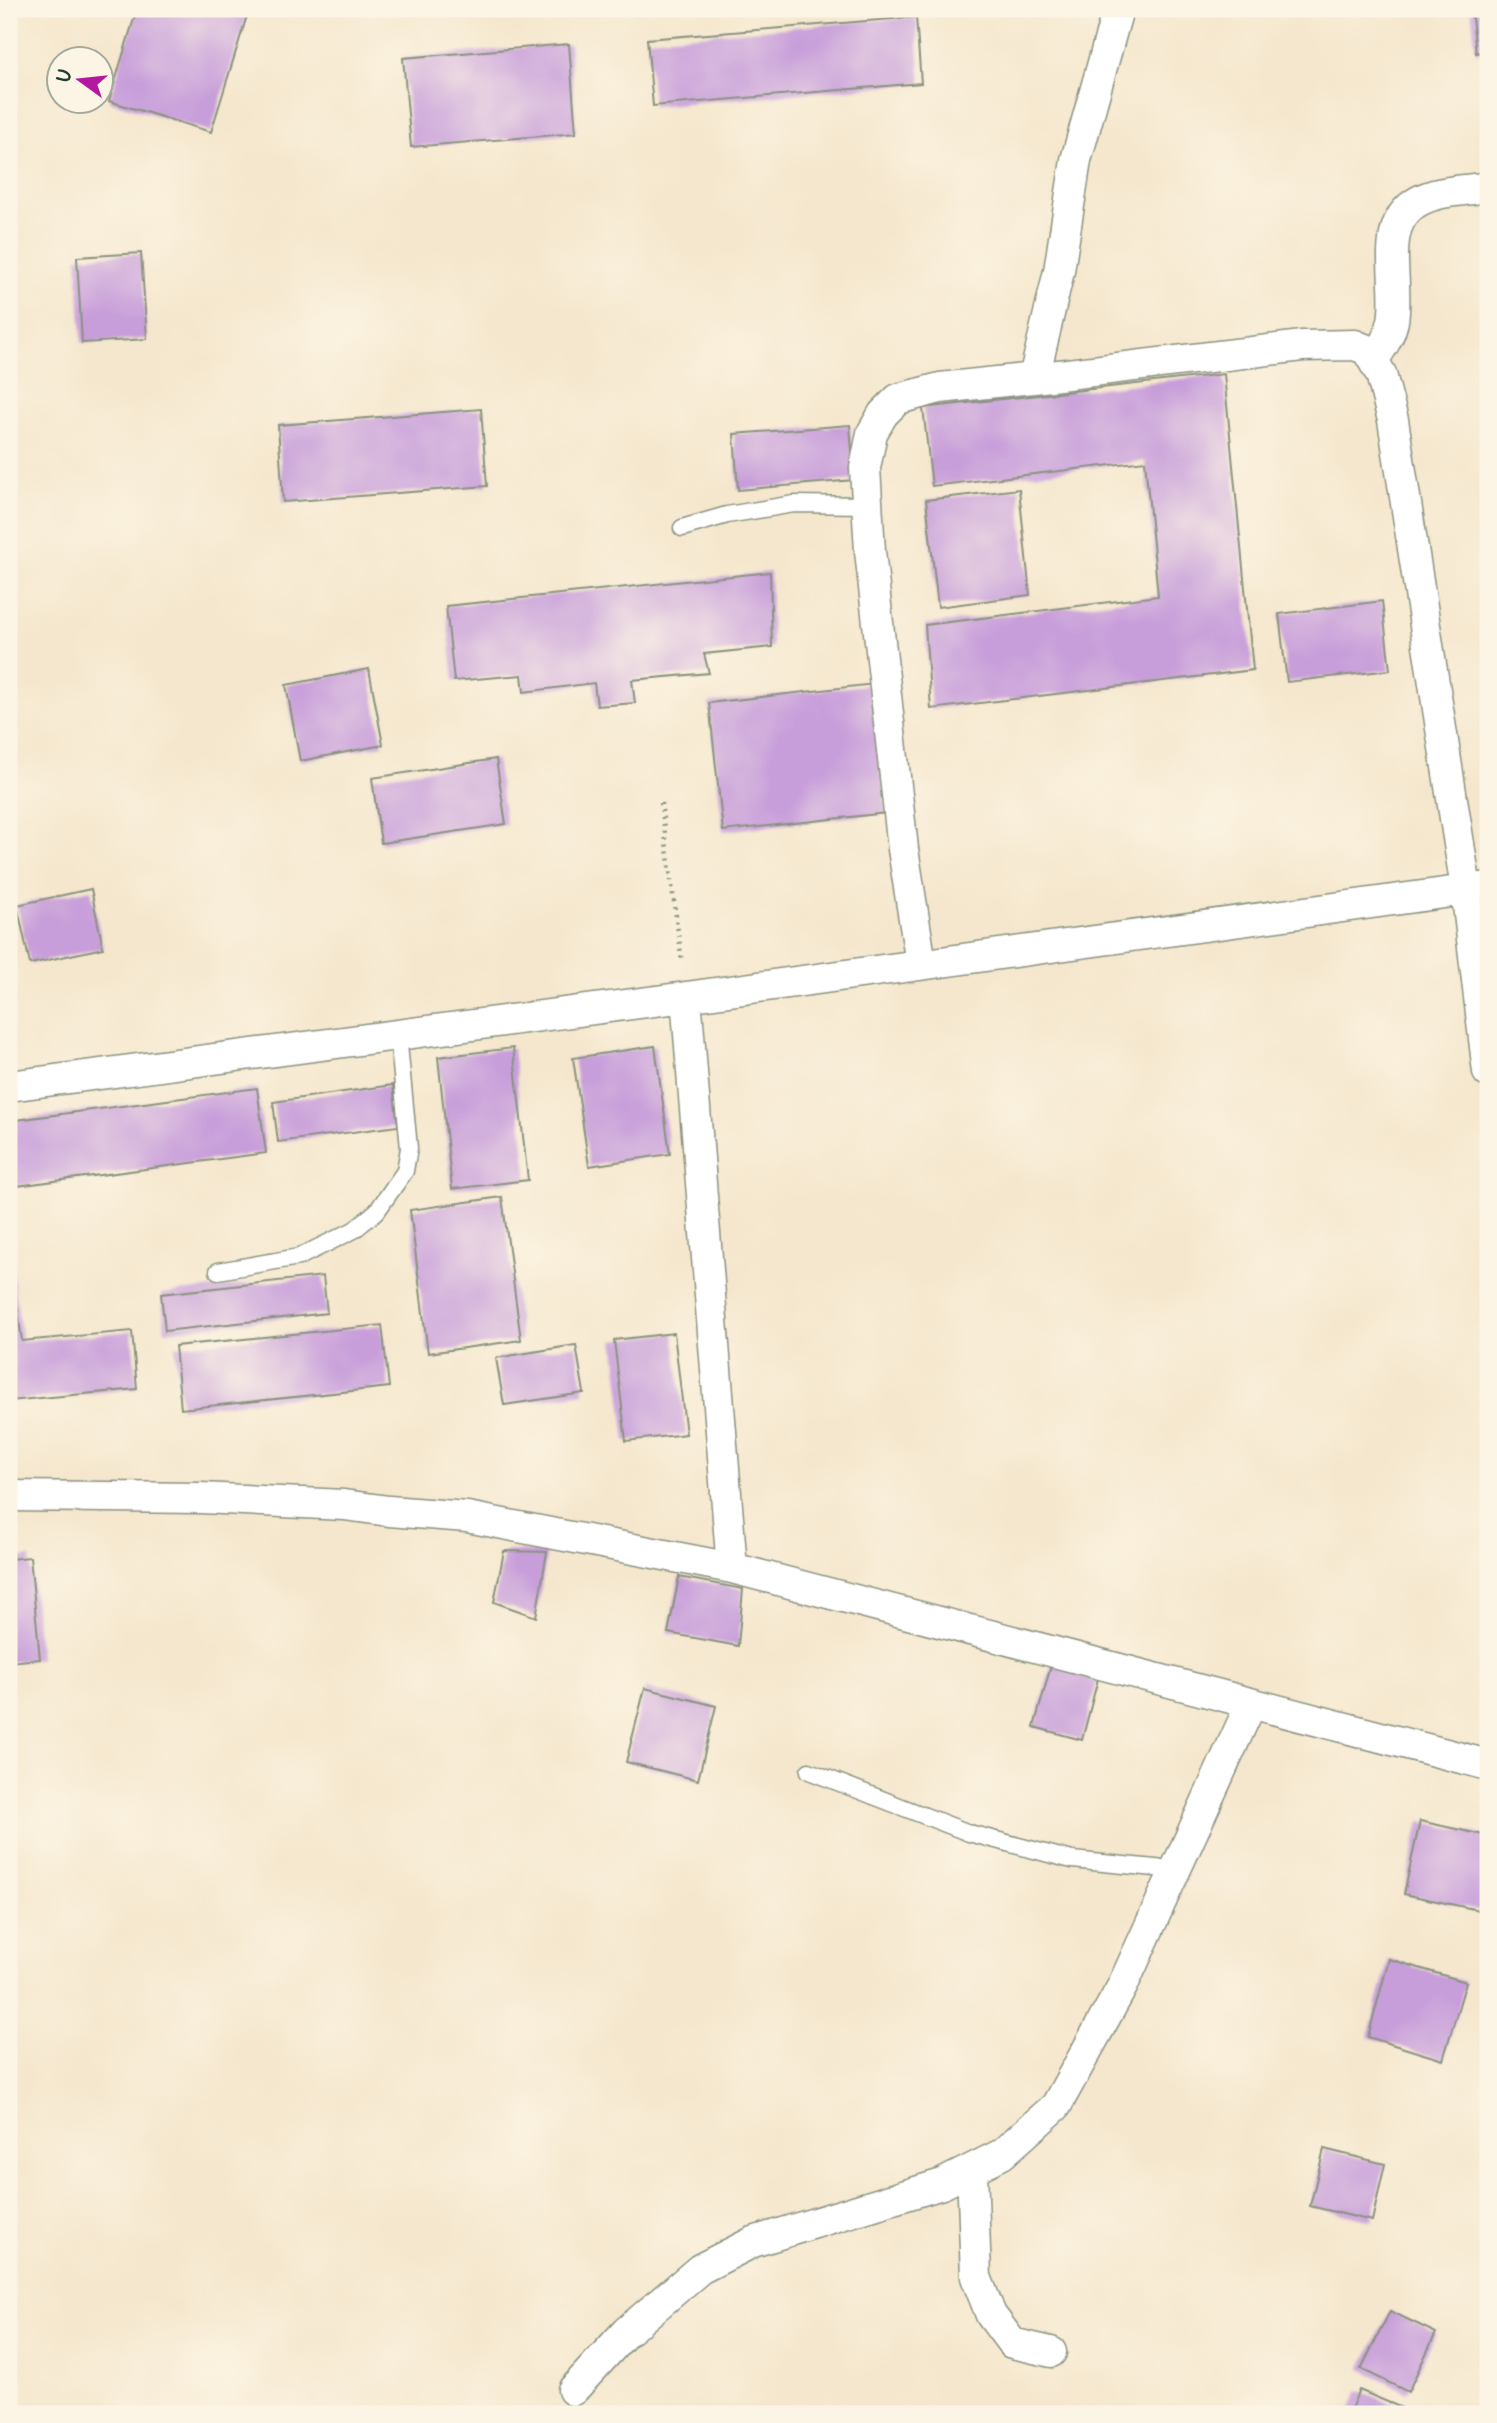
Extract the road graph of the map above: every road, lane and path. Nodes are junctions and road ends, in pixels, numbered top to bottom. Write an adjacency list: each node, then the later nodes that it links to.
1 (1118, 9): 4 (street)
2 (1488, 187): 3 (street)
3 (1374, 359): 4 (street); 8 (street)
4 (1034, 378): 5 (street)
5 (867, 505): 6 (lane); 9 (street)
6 (682, 528)
7 (661, 803): 10 (path)
8 (1477, 888): 9 (street); 12 (street)
9 (921, 964): 10 (street)
10 (686, 997): 11 (street); 16 (street)
11 (398, 1034): 13 (street); 14 (lane)
12 (1488, 1072)
13 (9, 1086)
14 (218, 1271)
15 (9, 1496): 16 (street)
16 (732, 1568): 17 (street)
17 (1251, 1704): 18 (street); 20 (street)
18 (1488, 1765)
19 (809, 1771): 20 (lane)
20 (1176, 1870): 21 (street)
21 (972, 2169): 22 (street); 23 (street)
22 (1051, 2352)
23 (573, 2390)

